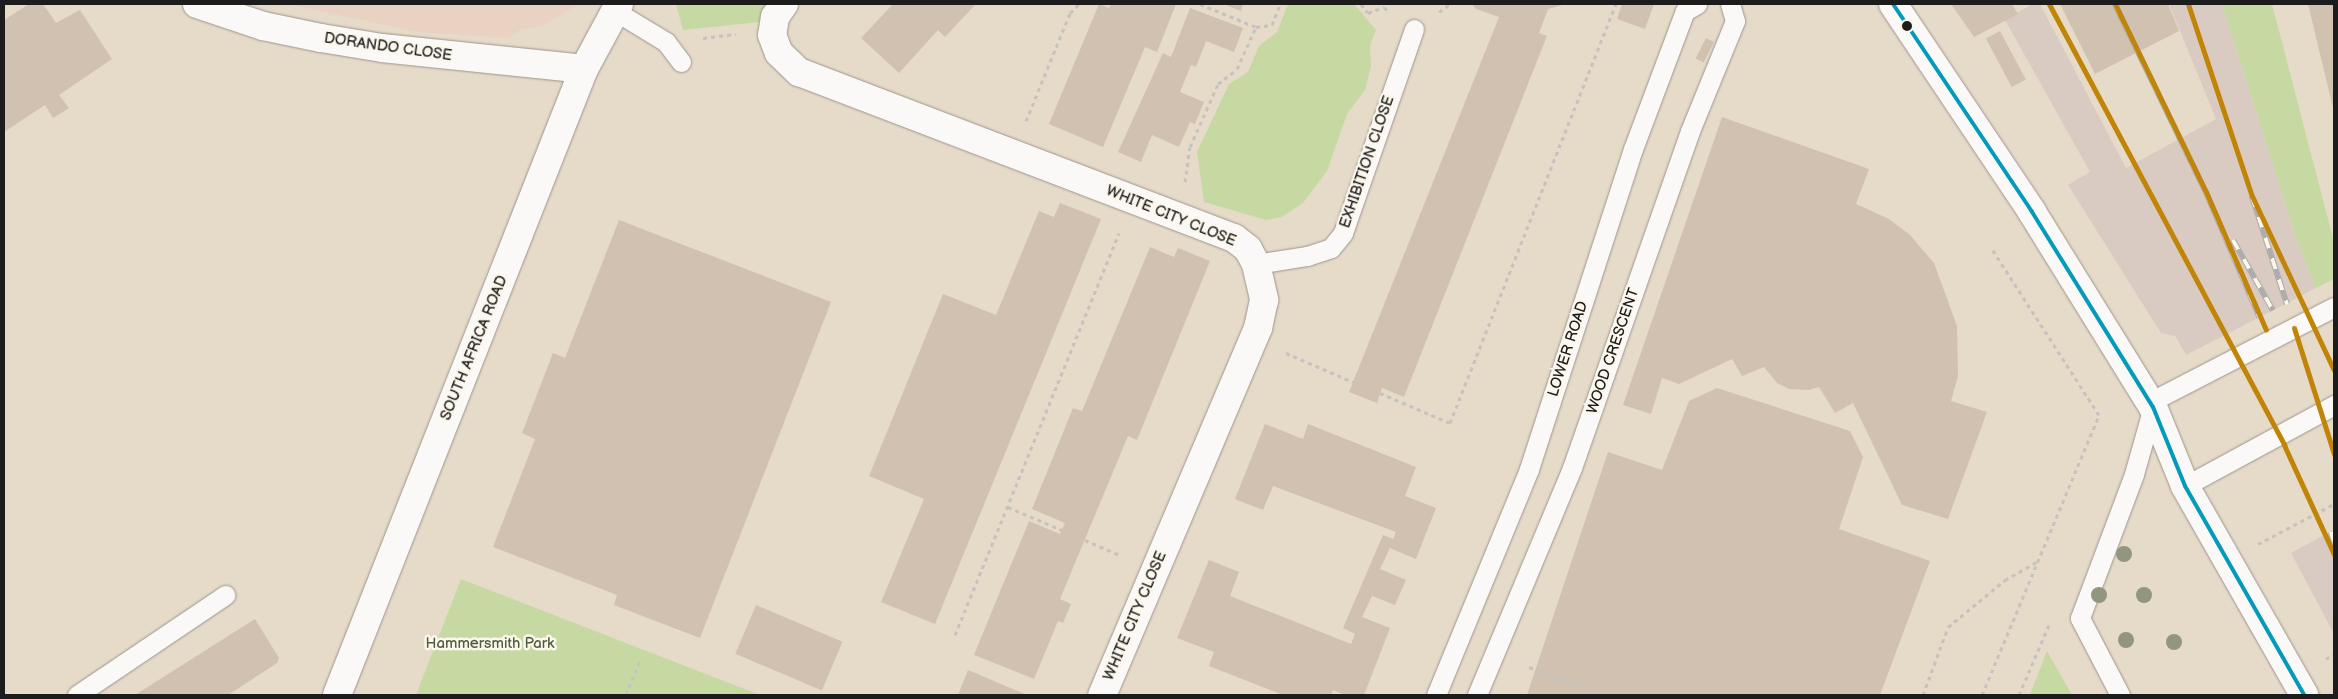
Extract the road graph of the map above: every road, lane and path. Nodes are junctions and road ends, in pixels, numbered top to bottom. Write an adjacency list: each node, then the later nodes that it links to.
1 (197, 4): 16 (street, DORANDO CLOSE)
2 (784, 4): 13 (street)
3 (1079, 4): 17 (path)
4 (1200, 4): 11 (path)
5 (1280, 4): 11 (path)
6 (1616, 4): 25 (path)
7 (1697, 4): 45 (lane, LOWER ROAD)
8 (1730, 4): 46 (lane, WOOD CRESCENT)
9 (1893, 4): 26 (street)
10 (617, 7): 14 (lane); 16 (street, SOUTH AFRICA ROAD)
11 (1256, 27): 19 (path)
12 (1414, 29): 21 (lane, EXHIBITION CLOSE)
13 (772, 35): 14 (path); 17 (street, WHITE CITY CLOSE)
14 (666, 42): 15 (lane)
15 (681, 62)
16 (584, 69): 42 (street, SOUTH AFRICA ROAD)
17 (1013, 153): 18 (street, WHITE CITY CLOSE)
18 (1133, 200): 19 (street, WHITE CITY CLOSE); 30 (path)
19 (1179, 217): 21 (street, WHITE CITY CLOSE)
20 (1992, 248): 33 (path)
21 (1256, 264): 23 (street, WHITE CITY CLOSE)
22 (2334, 306): 26 (lane)
23 (1254, 339): 24 (path); 44 (street, WHITE CITY CLOSE)
24 (1353, 382)
25 (1380, 393)
26 (2151, 404): 28 (street); 51 (lane)
27 (2334, 405): 28 (lane)
28 (2185, 486): 52 (street)
29 (2334, 504): 32 (path)
30 (1008, 507): 31 (path); 36 (path)
31 (1062, 530)
32 (2255, 546)
33 (2040, 560): 48 (path); 49 (path)
34 (225, 595): 41 (lane)
35 (2053, 615): 50 (path)
36 (955, 635)
37 (2334, 654): 39 (path)
38 (641, 658): 43 (path)
39 (2323, 660)
40 (1529, 667): 47 (path)
41 (76, 695)
42 (337, 695)
43 (626, 695)
44 (1102, 695)
45 (1436, 695)
46 (1477, 695)
47 (1602, 695)
48 (1923, 695)
49 (1982, 695)
50 (2018, 695)
51 (2120, 695)
52 (2304, 695)

